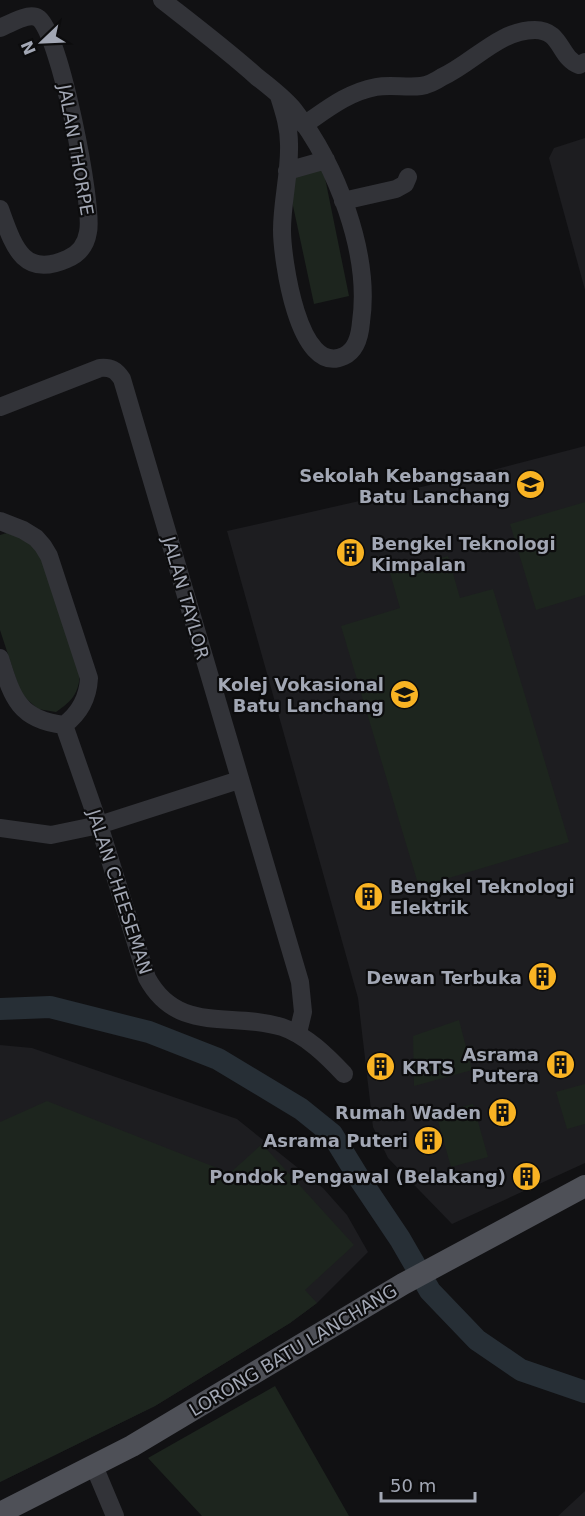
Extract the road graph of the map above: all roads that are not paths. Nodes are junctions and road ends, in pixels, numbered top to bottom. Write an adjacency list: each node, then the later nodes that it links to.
1 (162, 0): 4 (street)
2 (0, 28): 10 (street, JALAN THORPE)
3 (585, 62): 5 (street)
4 (279, 96): 5 (street); 7 (street)
5 (304, 125): 6 (street)
6 (326, 160): 7 (street); 9 (street)
7 (287, 171): 9 (street)
8 (408, 177): 9 (street)
9 (343, 201)
10 (0, 209)
11 (0, 407): 15 (street, JALAN TAYLOR)
12 (0, 521): 14 (street)
13 (0, 658): 14 (street)
14 (64, 725): 16 (street, JALAN CHEESEMAN)
15 (239, 780): 16 (street); 18 (street, JALAN TAYLOR)
16 (99, 825): 17 (street); 18 (street, JALAN CHEESEMAN)
17 (0, 828)
18 (298, 1033): 19 (street, JALAN CHEESEMAN)
19 (344, 1074)
20 (585, 1186): 21 (main road, LORONG BATU LANCHANG)
21 (94, 1466): 22 (main road, LORONG BATU LANCHANG); 23 (street)
22 (0, 1513)
23 (115, 1516)

